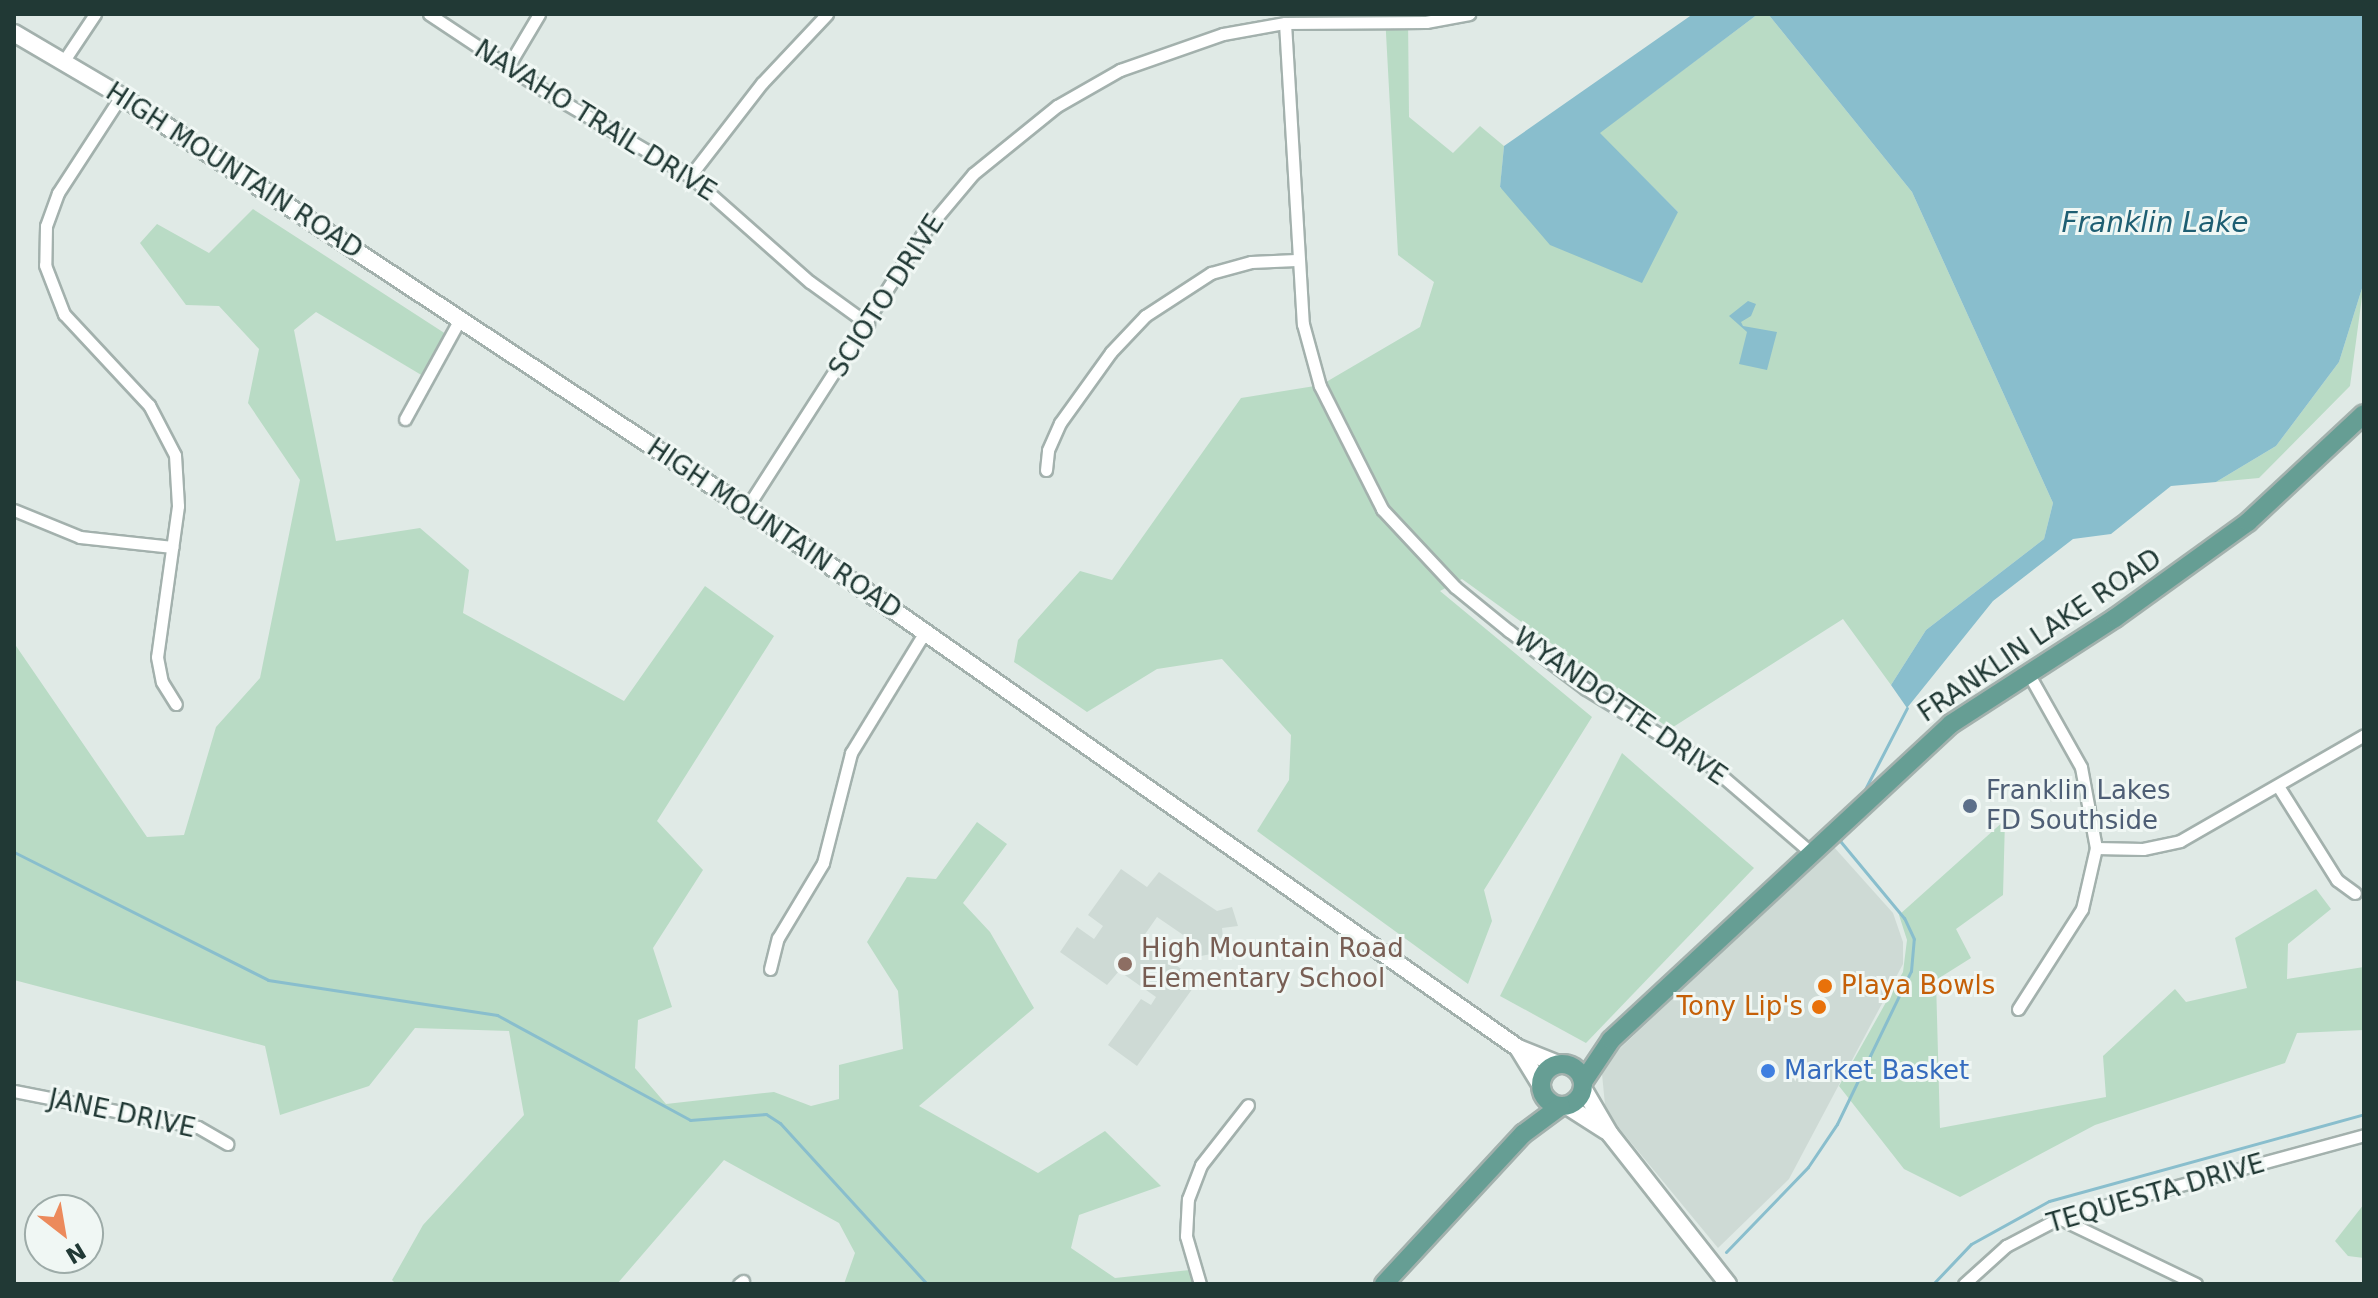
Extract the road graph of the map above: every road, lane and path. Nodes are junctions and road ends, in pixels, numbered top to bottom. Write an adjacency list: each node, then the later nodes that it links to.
1 (95, 14): 9 (street)
2 (429, 14): 10 (street, NAVAHO TRAIL DRIVE)
3 (539, 14): 10 (street)
4 (827, 14): 12 (street)
5 (1469, 14): 6 (street, SCIOTO DRIVE)
6 (1401, 18): 7 (street, SCIOTO DRIVE)
7 (1285, 23): 13 (street, WYANDOTTE DRIVE); 15 (street, SCIOTO DRIVE)
8 (14, 33): 9 (main road, HIGH MOUNTAIN ROAD)
9 (63, 62): 11 (main road, HIGH MOUNTAIN ROAD)
10 (507, 68): 12 (street, NAVAHO TRAIL DRIVE)
11 (121, 96): 14 (main road, HIGH MOUNTAIN ROAD); 21 (street)
12 (690, 176): 15 (street, NAVAHO TRAIL DRIVE)
13 (1296, 260): 18 (street); 28 (street, WYANDOTTE DRIVE)
14 (460, 319): 17 (street); 19 (main road, HIGH MOUNTAIN ROAD)
15 (868, 324): 19 (street, SCIOTO DRIVE)
16 (2364, 414): 23 (main road, FRANKLIN LAKE ROAD)
17 (405, 419)
18 (1046, 470)
19 (746, 509): 22 (main road, HIGH MOUNTAIN ROAD)
20 (14, 510): 21 (street)
21 (172, 547): 24 (street)
22 (925, 632): 30 (street); 33 (main road, HIGH MOUNTAIN ROAD)
23 (2028, 673): 27 (street); 28 (main road, FRANKLIN LAKE ROAD)
24 (176, 704)
25 (2364, 735): 26 (street)
26 (2278, 786): 27 (street); 29 (street)
27 (2096, 848): 31 (street)
28 (1809, 851): 32 (main road, FRANKLIN LAKE ROAD)
29 (2355, 893)
30 (770, 969)
31 (2018, 1009)
32 (1611, 1040): 34 (main road, FRANKLIN LAKE ROAD); 35 (main road, FRANKLIN LAKE ROAD)
33 (1518, 1048): 34 (main road, HIGH MOUNTAIN ROAD); 36 (main road, HIGH MOUNTAIN ROAD)
34 (1562, 1064): 35 (main road); 36 (main road)
35 (1583, 1085): 39 (main road); 41 (main road)
36 (1541, 1087): 39 (main road); 40 (main road)
37 (14, 1091): 43 (street, JANE DRIVE)
38 (1248, 1105): 45 (street)
39 (1564, 1106): 40 (main road); 41 (main road)
40 (1523, 1134): 46 (main road)
41 (1610, 1134): 47 (main road)
42 (2364, 1135): 44 (street, TEQUESTA DRIVE)
43 (227, 1144)
44 (2059, 1218): 48 (street, TEQUESTA DRIVE); 49 (street)
45 (1200, 1284)
46 (1384, 1284)
47 (1728, 1284)
48 (1964, 1284)
49 (2196, 1284)

